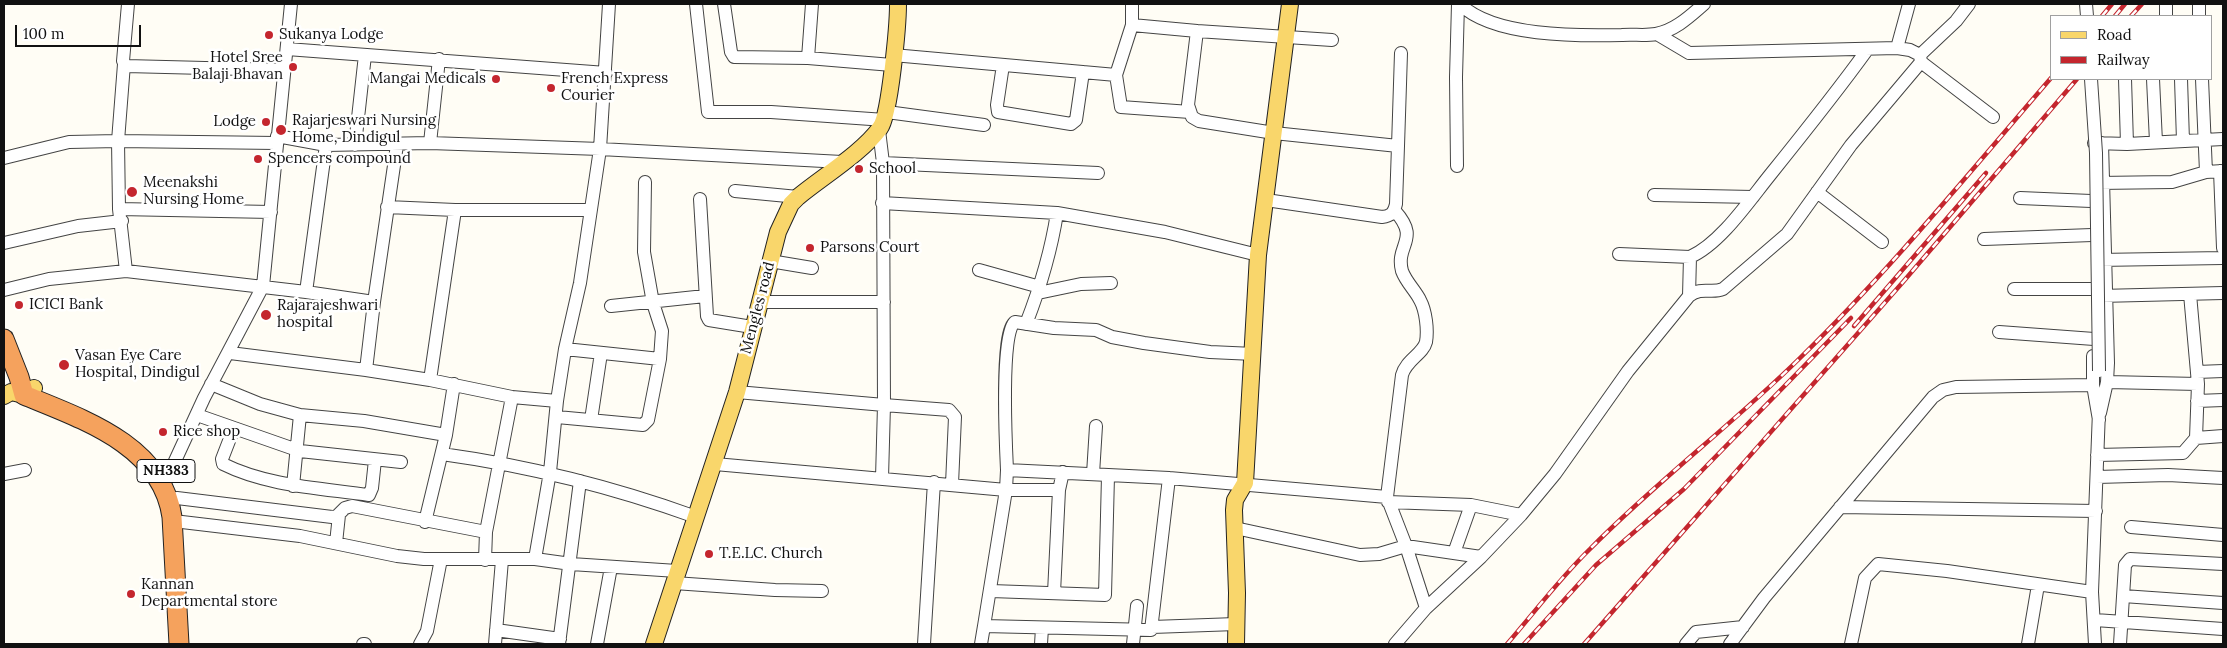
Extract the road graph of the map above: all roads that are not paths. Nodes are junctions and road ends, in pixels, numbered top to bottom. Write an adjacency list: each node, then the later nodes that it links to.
1 (128, 4): 28 (street)
2 (291, 4): 20 (street)
3 (609, 4): 32 (street)
4 (696, 4): 42 (street)
5 (724, 4): 24 (street)
6 (812, 4): 24 (street)
7 (898, 4): 27 (main road)
8 (1132, 4): 14 (street)
9 (1290, 4): 17 (main road)
10 (1459, 4): 16 (street); 62 (street)
11 (1704, 4): 16 (street)
12 (1909, 4): 19 (street)
13 (1969, 4): 26 (street)
14 (1132, 25): 15 (street); 33 (street)
15 (1197, 31): 17 (street); 40 (street)
16 (1657, 34): 21 (street)
17 (1286, 38): 18 (street); 44 (main road)
18 (1332, 40)
19 (1897, 48): 21 (street); 26 (street)
20 (287, 49): 23 (street); 30 (street)
21 (1867, 50): 73 (street)
22 (1401, 53): 57 (street)
23 (365, 55): 25 (street); 55 (street)
24 (808, 58): 27 (street)
25 (439, 59): 32 (street); 51 (street)
26 (1921, 59): 41 (street); 70 (street)
27 (892, 60): 29 (street); 42 (main road)
28 (124, 64): 30 (street); 48 (street)
29 (1003, 65): 31 (street); 31 (street)
30 (284, 70): 47 (street)
31 (1083, 72): 33 (street)
32 (606, 73): 58 (street)
33 (1116, 75): 40 (street)
34 (2091, 80): 131 (street, bridge)
35 (2125, 80): 53 (street)
36 (2152, 80): 50 (street)
37 (2180, 80): 49 (street)
38 (2202, 80): 45 (street)
39 (2089, 100): 52 (street)
40 (1190, 112): 44 (street)
41 (1993, 117)
42 (883, 121): 43 (street); 60 (main road, Mengles road); 61 (street)
43 (984, 126)
44 (1274, 133): 57 (street); 76 (main road)
45 (2204, 139): 46 (street); 49 (street); 64 (street)
46 (2223, 139)
47 (277, 140): 48 (street); 54 (street); 84 (street)
48 (118, 141): 59 (street); 86 (street)
49 (2183, 141): 50 (street)
50 (2156, 142): 53 (street)
51 (430, 143): 56 (street); 58 (street)
52 (2097, 143): 53 (street); 67 (street); 68 (street)
53 (2128, 144)
54 (326, 145): 55 (street); 107 (street)
55 (355, 145): 56 (street)
56 (397, 145): 79 (street)
57 (1398, 146): 83 (street)
58 (600, 149): 60 (street); 82 (street)
59 (4, 158)
60 (842, 162): 72 (main road, Mengles road)
61 (883, 163): 65 (street); 78 (street)
62 (1457, 166)
63 (2222, 171): 64 (street); 80 (street)
64 (2206, 172): 68 (street)
65 (1098, 173)
66 (645, 182): 115 (street)
67 (2091, 183): 68 (street); 77 (street)
68 (2105, 183): 97 (street)
69 (735, 191): 72 (street)
70 (1817, 192): 89 (street); 112 (street)
71 (1654, 195): 73 (street)
72 (798, 197): 98 (main road, Mengles road)
73 (1753, 197): 94 (street)
74 (2020, 198): 77 (street)
75 (700, 199): 111 (street)
76 (1266, 200): 83 (street); 93 (main road)
77 (2091, 201): 87 (street)
78 (882, 203): 85 (street); 117 (street)
79 (387, 207): 81 (street); 114 (street)
80 (2222, 208): 91 (street)
81 (455, 210): 82 (street); 133 (street)
82 (592, 210): 124 (street)
83 (1395, 211): 181 (street)
84 (271, 212): 86 (street); 103 (street)
85 (1057, 213): 93 (street); 106 (street)
86 (121, 215): 90 (street); 101 (street)
87 (2092, 235): 88 (street); 96 (street)
88 (1984, 239)
89 (1882, 242)
90 (4, 243)
91 (2223, 248)
92 (1619, 254): 94 (street)
93 (1258, 255): 127 (main road)
94 (1690, 258): 112 (street)
95 (2223, 258): 97 (street)
96 (2093, 260): 97 (street); 108 (street)
97 (2106, 260): 113 (street)
98 (770, 261): 99 (street); 116 (main road, Mengles road)
99 (812, 268)
100 (979, 270): 106 (street)
101 (126, 272): 103 (street); 105 (street)
102 (1112, 283): 106 (street)
103 (263, 286): 107 (street); 125 (street)
104 (2014, 289): 108 (street)
105 (4, 290)
106 (1039, 290): 119 (street)
107 (306, 292): 114 (street)
108 (2093, 293): 113 (street); 123 (street)
109 (2223, 293): 110 (street)
110 (2190, 294): 113 (street); 132 (street)
111 (705, 296): 115 (street); 120 (street)
112 (1688, 296): 186 (street)
113 (2107, 296): 131 (street)
114 (374, 302): 129 (street)
115 (652, 302): 118 (street); 128 (street)
116 (760, 302): 117 (street); 120 (main road, Mengles road)
117 (884, 302): 143 (street)
118 (610, 306)
119 (1026, 324): 127 (street); 162 (street)
120 (752, 327): 138 (main road, Mengles road)
121 (1998, 332): 123 (street)
122 (4, 339): 137 (highway)
123 (2094, 339): 136 (street)
124 (565, 349): 126 (street); 141 (street)
125 (230, 353): 129 (street); 134 (street)
126 (601, 353): 128 (street); 147 (street)
127 (1254, 354): 175 (main road)
128 (660, 359): 147 (street)
129 (366, 370): 133 (street)
130 (2223, 371): 132 (street)
131 (2103, 377): 132 (street); 148 (street)
132 (2197, 378): 142 (street)
133 (430, 380): 135 (street)
134 (211, 384): 144 (street); 145 (street)
135 (454, 384): 139 (street); 151 (street)
136 (2093, 385): 148 (street); 183 (street)
137 (16, 389): 166 (highway, NH383); 226 (highway, NH383)
138 (737, 392): 143 (street); 160 (main road, Mengles road)
139 (512, 397): 141 (street); 159 (street)
140 (2223, 400): 142 (street)
141 (557, 401): 146 (street)
142 (2197, 401): 153 (street)
143 (884, 405): 170 (street); 176 (street)
144 (196, 415): 150 (street); 166 (street)
145 (300, 415): 151 (street); 154 (street)
146 (557, 417): 147 (street); 163 (street)
147 (591, 420)
148 (2099, 420): 156 (street)
149 (1096, 426): 167 (street)
150 (234, 428): 154 (street); 177 (street)
151 (446, 434): 155 (street)
152 (2223, 436): 153 (street)
153 (2196, 438): 156 (street)
154 (298, 450): 157 (street); 177 (street)
155 (442, 454): 159 (street); 189 (street)
156 (2097, 455): 169 (street)
157 (375, 460): 158 (street); 177 (street)
158 (402, 462)
159 (498, 462): 163 (street); 192 (street)
160 (715, 464): 170 (street); 187 (main road, Mengles road)
161 (25, 470): 165 (street)
162 (1007, 470): 164 (street); 178 (street)
163 (550, 472): 173 (street); 199 (street)
164 (1063, 472): 167 (street); 179 (street)
165 (4, 474)
166 (169, 474): 180 (highway, NH383)
167 (1093, 474): 168 (street)
168 (1108, 476): 171 (street); 210 (street)
169 (2097, 477): 172 (street); 184 (street)
170 (882, 478): 174 (street)
171 (1169, 478): 175 (street); 219 (street)
172 (2223, 478)
173 (580, 482): 187 (street); 202 (street)
174 (934, 482): 176 (street); 232 (street)
175 (1245, 483): 181 (street); 191 (main road)
176 (952, 484): 178 (street)
177 (293, 486)
178 (1006, 490): 179 (street); 208 (street)
179 (1059, 490): 210 (street)
180 (178, 498): 185 (street); 188 (highway, NH383)
181 (1387, 500): 182 (street); 195 (street)
182 (1471, 505): 186 (street); 196 (street)
183 (1840, 507): 184 (street); 220 (street)
184 (2096, 511): 209 (street)
185 (339, 515): 189 (street); 194 (street)
186 (1521, 515): 197 (street)
187 (696, 518): 205 (main road, Mengles road)
188 (182, 522): 194 (street); 227 (highway, NH383)
189 (425, 522): 192 (street)
190 (2132, 527): 193 (street)
191 (1235, 528): 195 (street); 217 (main road)
192 (486, 532): 200 (street)
193 (2223, 535)
194 (336, 543): 198 (street)
195 (1406, 546): 196 (street); 214 (street)
196 (1454, 553): 197 (street)
197 (1481, 558): 214 (street)
198 (441, 559): 200 (street); 228 (street)
199 (535, 559): 201 (street); 202 (street)
200 (485, 560): 201 (street)
201 (502, 560): 223 (street)
202 (571, 564): 204 (street); 225 (street)
203 (2223, 564): 211 (street)
204 (611, 567): 205 (street); 230 (street)
205 (676, 577): 207 (street); 231 (main road, Mengles road)
206 (2038, 585): 209 (street); 240 (street); 241 (street)
207 (822, 591)
208 (990, 591): 210 (street); 218 (street)
209 (2092, 592): 215 (street)
210 (1054, 593)
211 (2123, 596): 212 (street); 216 (street)
212 (2223, 603)
213 (1136, 606): 224 (street)
214 (1426, 608): 237 (street)
215 (2095, 620): 216 (street); 242 (street)
216 (2121, 622): 222 (street); 243 (street)
217 (1236, 624): 219 (street); 236 (main road)
218 (984, 626): 221 (street); 233 (street)
219 (1152, 627): 224 (street)
220 (1743, 627): 238 (street); 239 (street)
221 (1042, 628): 224 (street); 234 (street)
222 (2223, 629)
223 (496, 630): 225 (street); 229 (street)
224 (1134, 630): 235 (street)
225 (559, 641)
226 (179, 644)
227 (186, 644)
228 (420, 644)
229 (495, 644)
230 (597, 644)
231 (654, 644)
232 (924, 644)
233 (981, 644)
234 (1041, 644)
235 (1133, 644)
236 (1236, 644)
237 (1396, 644)
238 (1686, 644)
239 (1730, 644)
240 (1852, 644)
241 (2028, 644)
242 (2095, 644)
243 (2120, 644)

